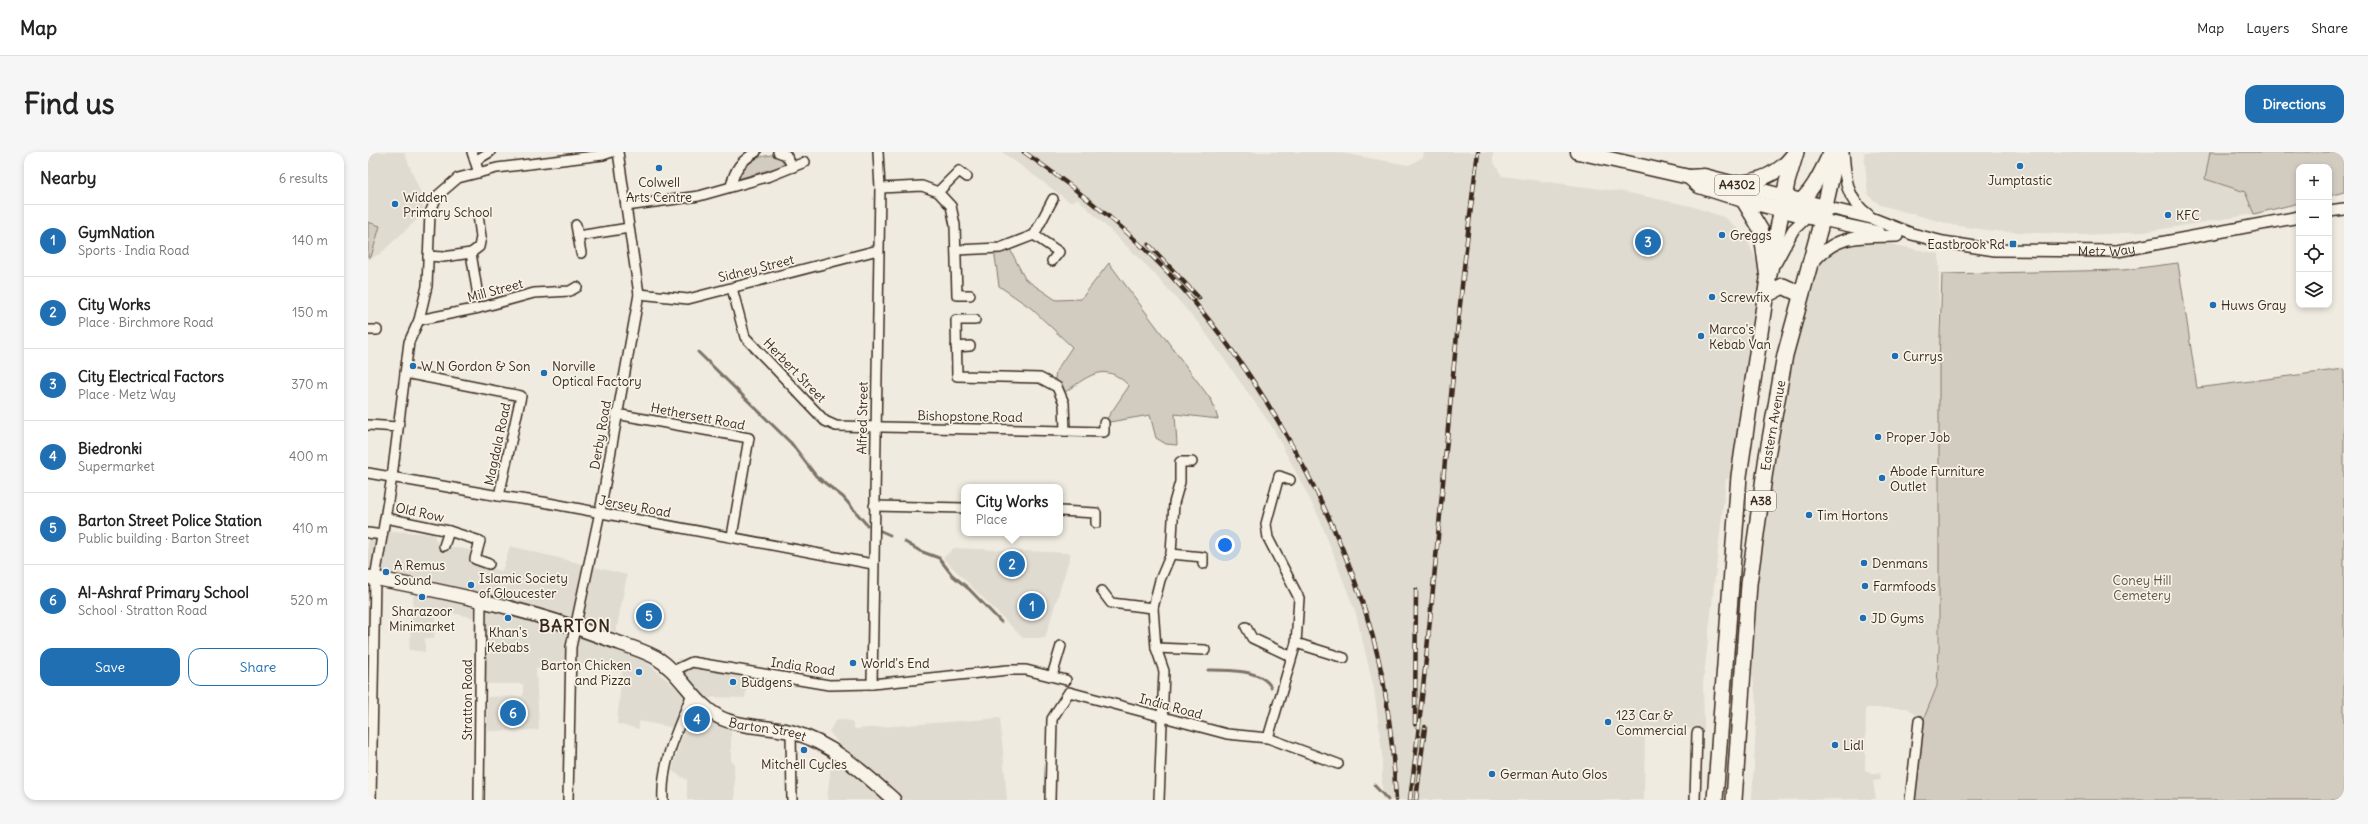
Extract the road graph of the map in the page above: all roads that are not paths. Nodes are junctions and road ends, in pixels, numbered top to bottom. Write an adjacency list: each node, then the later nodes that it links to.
1 (490, 152): 12 (street)
2 (612, 152): 15 (street)
3 (618, 152): 26 (street, Derby Road)
4 (756, 152): 19 (street)
5 (778, 152): 14 (street)
6 (878, 152): 20 (street, Alfred Street)
7 (1578, 152): 17 (main road, Metz Way / A4302)
8 (1795, 152): 18 (main road); 25 (highway, Eastern Avenue / A38)
9 (1831, 152): 24 (main road)
10 (1837, 152): 29 (highway, Eastern Avenue / A38)
11 (1843, 152): 32 (street)
12 (474, 156): 15 (street)
13 (805, 162): 14 (street)
14 (793, 167): 19 (street)
15 (479, 173): 44 (street)
16 (967, 177): 21 (street)
17 (1689, 177): 18 (main road, Metz Way / A4302); 23 (main road, Metz Way / A4302)
18 (1732, 183): 25 (main road, Metz Way / A4302)
19 (732, 186): 26 (street)
20 (880, 188): 21 (street); 40 (street, Alfred Street)
21 (938, 192): 41 (street)
22 (1053, 199): 37 (street)
23 (1743, 200): 25 (main road, Metz Way / A4302); 49 (main road)
24 (1802, 200): 25 (main road); 29 (main road, Metz Way)
25 (1783, 203): 31 (main road, Metz Way / A4302); 49 (highway, Eastern Avenue / A38)
26 (626, 206): 35 (street, Derby Road)
27 (2344, 208): 28 (street)
28 (2332, 210)
29 (1824, 214): 31 (main road, Metz Way / A4302); 32 (street, Metz Way); 39 (street, Metz Way); 46 (highway, Eastern Avenue / A38)
30 (478, 215): 42 (street)
31 (1806, 216): 49 (street)
32 (1871, 218): 36 (street, Metz Way)
33 (2296, 218): 36 (street, Metz Way)
34 (576, 225): 38 (street)
35 (630, 228): 38 (street); 50 (street, Derby Road)
36 (1912, 234): 39 (street, Metz Way)
37 (1034, 235): 41 (street); 45 (street)
38 (578, 236): 43 (street)
39 (1897, 236): 46 (street)
40 (878, 250): 48 (street, Sidney Street); 63 (street, Alfred Street)
41 (956, 250): 53 (street)
42 (470, 253): 44 (street); 52 (street)
43 (581, 253)
44 (428, 256): 54 (street)
45 (1052, 261)
46 (1807, 272): 51 (highway, Eastern Avenue / A38)
47 (577, 287): 54 (street, Mill Street)
48 (732, 288): 50 (street, Sidney Street); 63 (street, Herbert Street)
49 (1767, 290): 51 (highway); 119 (highway, Eastern Avenue / A38)
50 (639, 294): 59 (street, Derby Road)
51 (1800, 294): 120 (highway, Eastern Avenue / A38)
52 (478, 296)
53 (970, 296)
54 (419, 320): 58 (street)
55 (975, 320): 57 (street)
56 (970, 346): 57 (street)
57 (956, 347): 64 (street)
58 (405, 373): 62 (street); 71 (street, Magdala Road)
59 (616, 414): 75 (street, Derby Road); 81 (street, Hethersett Road)
60 (1104, 423): 64 (street, Bishopstone Road)
61 (368, 425): 62 (street)
62 (398, 427): 69 (street)
63 (875, 427): 64 (street, Bishopstone Road); 72 (street, Alfred Street)
64 (1065, 431)
65 (1192, 462): 83 (street)
66 (368, 473): 69 (street, Jersey Road)
67 (1270, 473): 68 (street)
68 (1279, 476): 70 (street); 93 (street)
69 (392, 477): 71 (street, Jersey Road); 76 (street)
70 (1290, 480)
71 (499, 496): 75 (street, Jersey Road)
72 (874, 506): 73 (street); 85 (street, Alfred Street)
73 (961, 508)
74 (1063, 511): 77 (street)
75 (600, 512): 81 (street, Jersey Road); 91 (street, Derby Road)
76 (386, 518): 78 (street, Old Row); 80 (street)
77 (1096, 523)
78 (449, 531): 82 (street, Old Row); 84 (street, Old Row)
79 (368, 533): 80 (street)
80 (382, 535): 87 (street)
81 (732, 536): 85 (street, Jersey Road)
82 (444, 546)
83 (1171, 554): 86 (street); 90 (street)
84 (489, 564)
85 (873, 564): 102 (street, Alfred Street)
86 (1203, 564)
87 (371, 578): 89 (main road, Barton Street); 110 (street)
88 (1102, 591): 90 (street)
89 (481, 600): 91 (main road, Barton Street); 111 (street, Stratton Road)
90 (1153, 608): 95 (street)
91 (576, 627): 99 (main road, Barton Street); 112 (street, Derby Road)
92 (1246, 627): 97 (street)
93 (1296, 643): 97 (street); 98 (street)
94 (1061, 646): 100 (street)
95 (1156, 648): 96 (street); 104 (street)
96 (1205, 650)
97 (1290, 656): 108 (street)
98 (1344, 658)
99 (673, 671): 102 (street, India Road); 103 (main road, Barton Street)
100 (1052, 676): 101 (street, India Road); 102 (street, India Road)
101 (1066, 680)
102 (872, 684)
103 (692, 694): 106 (main road, Barton Street); 113 (street)
104 (1164, 717): 108 (street, India Road); 116 (street, India Road); 117 (street)
105 (1919, 721): 121 (street)
106 (791, 732): 114 (street); 115 (main road, Barton Street)
107 (1697, 733): 118 (street)
108 (1268, 738): 109 (street, India Road)
109 (1338, 764)
110 (371, 800)
111 (479, 800)
112 (568, 800)
113 (663, 800)
114 (792, 800)
115 (894, 800)
116 (1050, 800)
117 (1159, 800)
118 (1695, 800)
119 (1715, 800)
120 (1734, 800)
121 (1910, 800)

